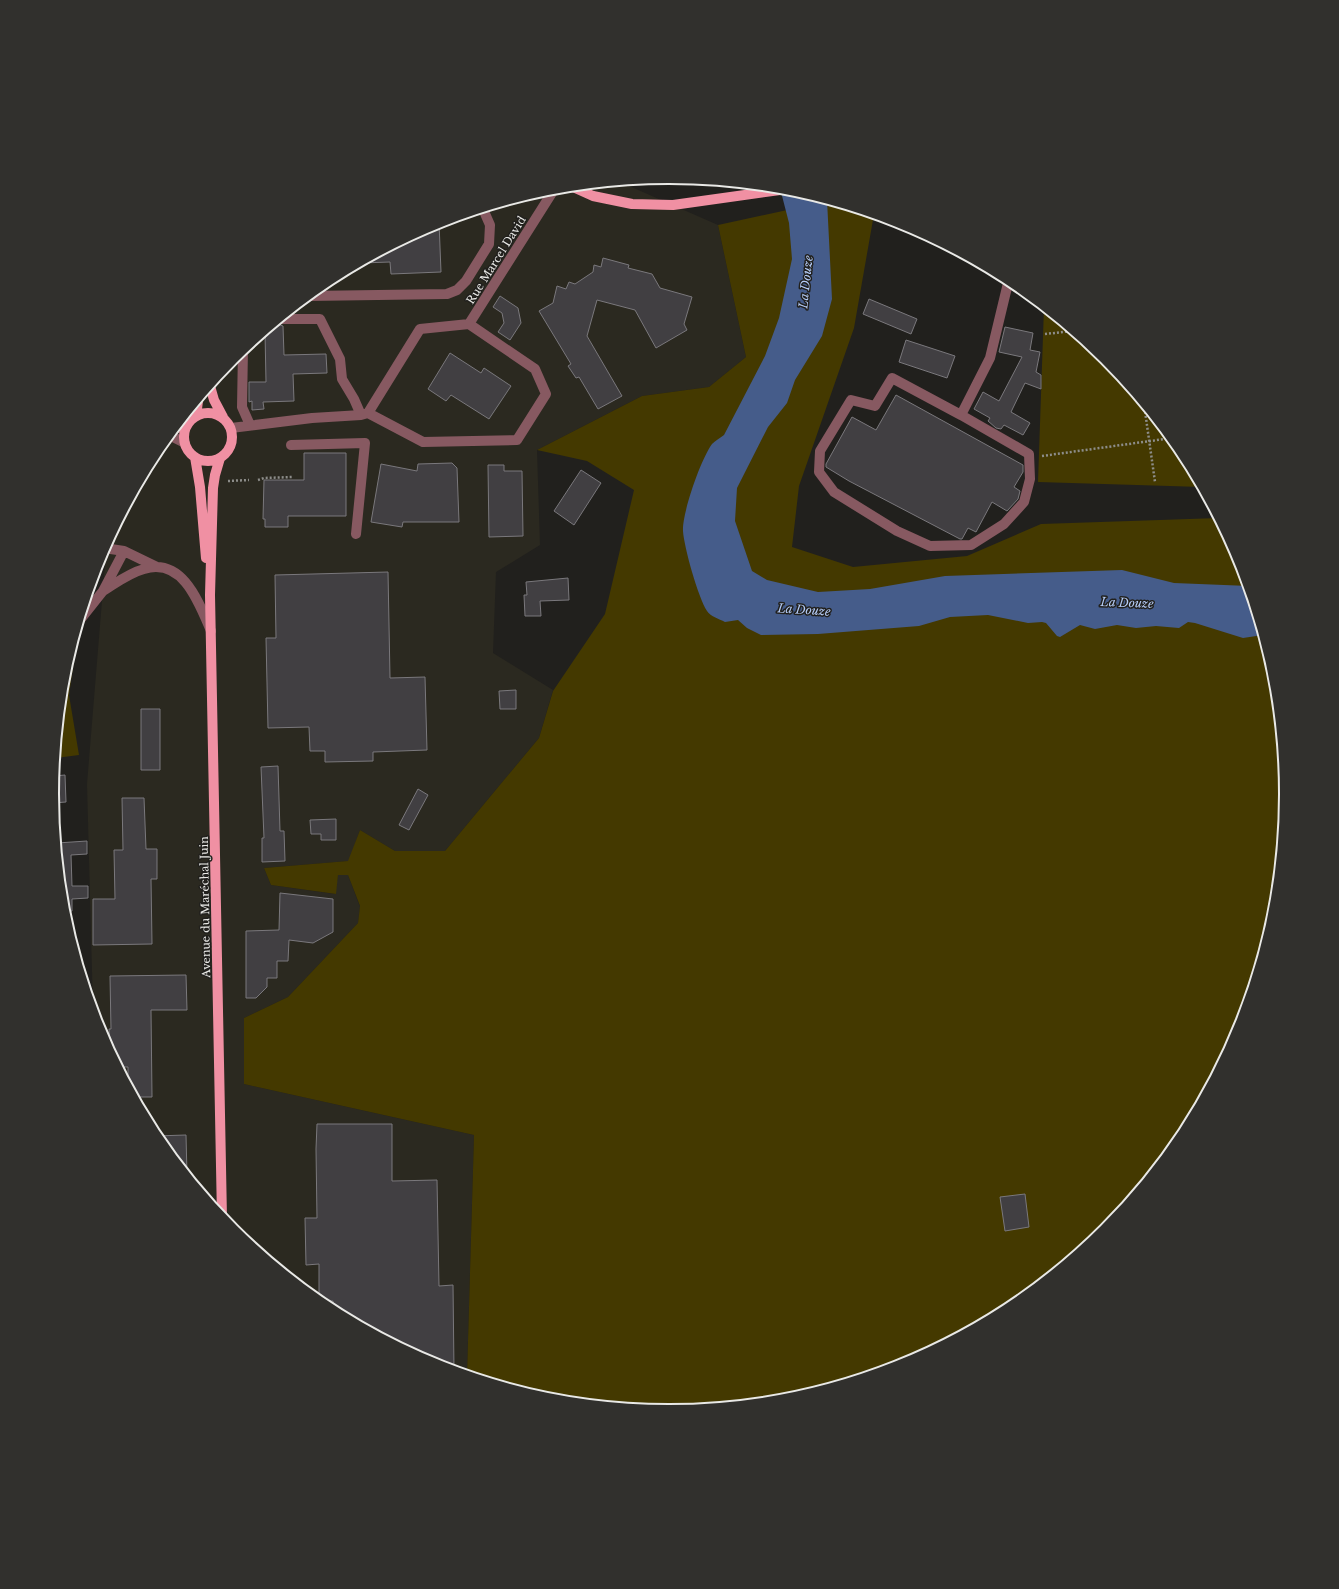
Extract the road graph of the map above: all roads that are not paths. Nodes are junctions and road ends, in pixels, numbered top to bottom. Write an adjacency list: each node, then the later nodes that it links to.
1 (582, 190): 2 (main road)
2 (765, 192)
3 (550, 196): 8 (street, Rue Marcel David)
4 (485, 213): 6 (street)
5 (1007, 286): 13 (street)
6 (318, 296)
7 (287, 319): 12 (street)
8 (469, 324): 12 (street); 12 (street)
9 (244, 358): 16 (street)
10 (212, 391): 15 (main road)
11 (197, 409): 14 (main road)
12 (365, 414): 16 (street)
13 (962, 415): 13 (street)
14 (196, 416): 15 (main road); 17 (main road)
15 (223, 417): 19 (main road)
16 (250, 425): 19 (street)
17 (186, 426): 18 (street); 21 (main road)
18 (182, 427)
19 (231, 428): 24 (main road)
20 (174, 438): 21 (street)
21 (185, 443): 23 (main road)
22 (291, 445): 25 (street)
23 (195, 457): 24 (main road); 30 (main road, Avenue du Maréchal Juin)
24 (220, 458): 30 (main road, Avenue du Maréchal Juin)
25 (356, 534)
26 (111, 549): 27 (street)
27 (124, 551): 28 (street); 29 (street)
28 (158, 567): 29 (street); 32 (street)
29 (103, 591): 31 (street)
30 (210, 595): 32 (main road, Avenue du Maréchal Juin)
31 (87, 611)
32 (211, 632): 33 (main road, Avenue du Maréchal Juin)
33 (222, 1209)

